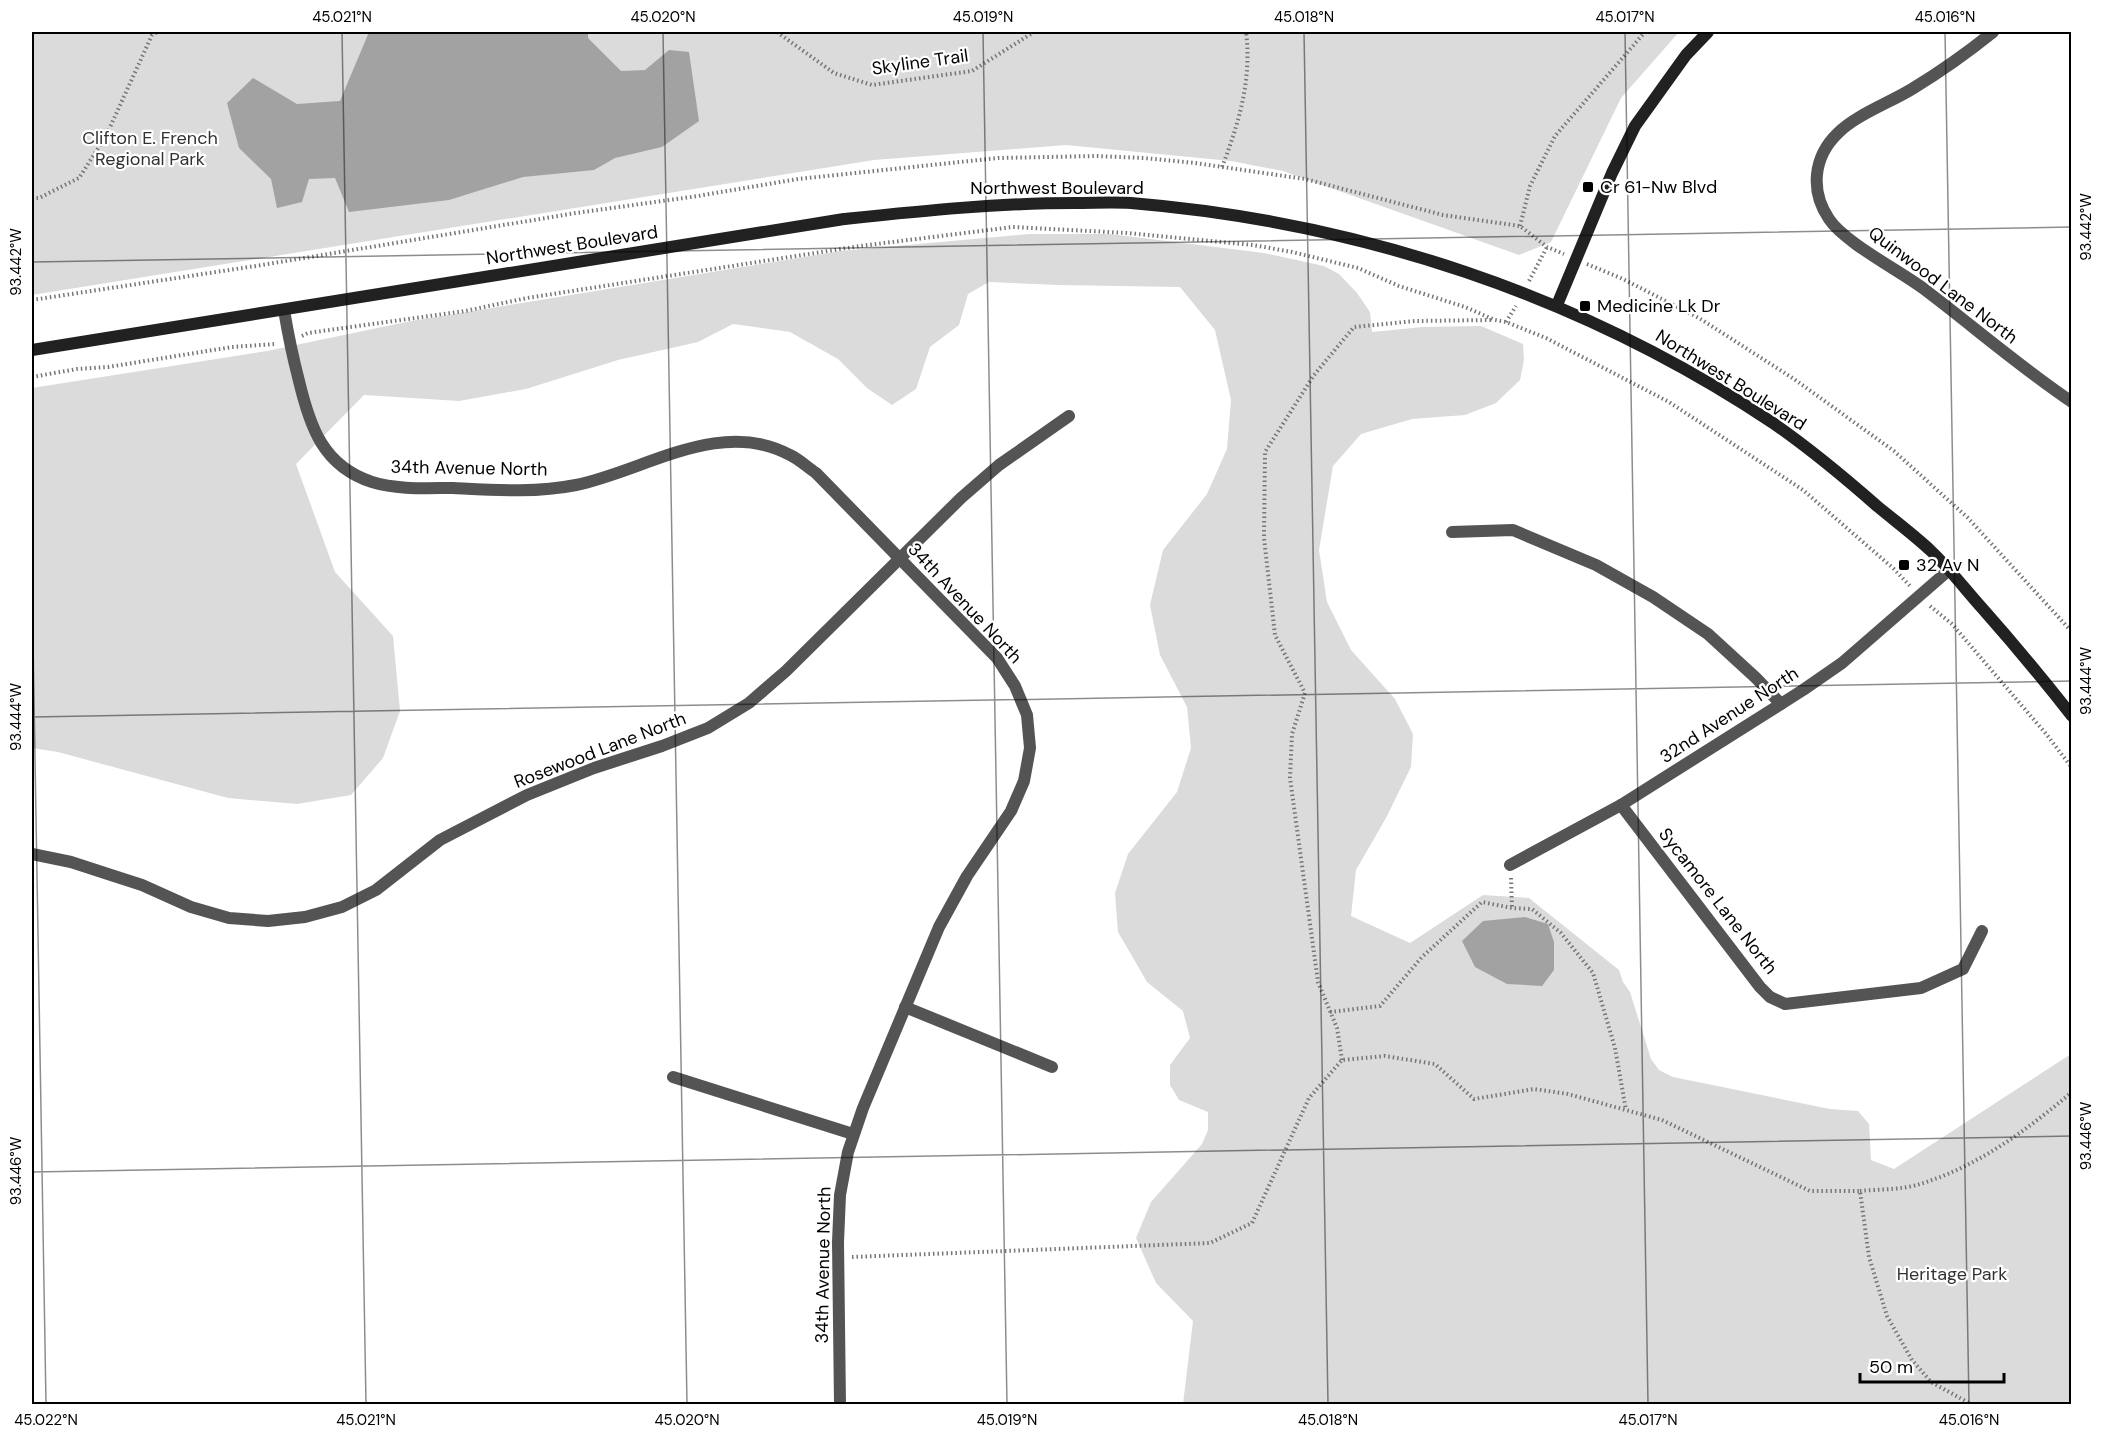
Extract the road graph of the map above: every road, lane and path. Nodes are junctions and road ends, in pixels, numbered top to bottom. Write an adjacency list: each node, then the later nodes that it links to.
1 (157, 32): 9 (path)
2 (777, 32): 3 (path, Skyline Trail)
3 (1034, 32)
4 (1246, 32): 8 (path)
5 (1645, 32): 10 (path)
6 (1708, 32): 14 (main road)
7 (1993, 32): 20 (street, Quinwood Lane North)
8 (1222, 167): 10 (path); 13 (path)
9 (32, 198)
10 (1520, 226): 11 (path)
11 (1546, 247)
12 (1597, 269): 26 (path)
13 (32, 300)
14 (1557, 305): 15 (main road, Northwest Boulevard); 24 (main road, Northwest Boulevard)
15 (284, 310): 17 (street, 34th Avenue North); 18 (main road, Northwest Boulevard)
16 (1495, 320): 17 (path); 25 (path); 36 (path)
17 (289, 342): 19 (path); 23 (street, 34th Avenue North)
18 (32, 350)
19 (32, 377)
20 (2072, 402)
21 (1069, 416): 23 (street, Rosewood Lane North)
22 (1452, 532): 27 (street)
23 (900, 559): 31 (street, Rosewood Lane North); 35 (street, 34th Avenue North)
24 (1949, 570): 25 (street, 32nd Avenue North); 28 (main road, Northwest Boulevard)
25 (1920, 597): 27 (street, 32nd Avenue North); 29 (path)
26 (2072, 632)
27 (1781, 704): 30 (street, 32nd Avenue North)
28 (2072, 716)
29 (2072, 768)
30 (1621, 805): 32 (street, 32nd Avenue North); 34 (street, Sycamore Lane North)
31 (32, 854)
32 (1510, 865): 33 (path)
33 (1512, 908): 36 (path); 41 (path)
34 (1982, 931)
35 (905, 1007): 38 (street); 42 (street, 34th Avenue North)
36 (1330, 1011): 37 (path)
37 (1342, 1060): 41 (path); 44 (path)
38 (1053, 1067)
39 (673, 1077): 42 (street)
40 (2072, 1092): 43 (path)
41 (1626, 1110): 43 (path)
42 (853, 1134): 44 (street, 34th Avenue North)
43 (1860, 1191): 46 (path)
44 (838, 1257): 45 (street, 34th Avenue North)
45 (840, 1404)
46 (1971, 1404)

